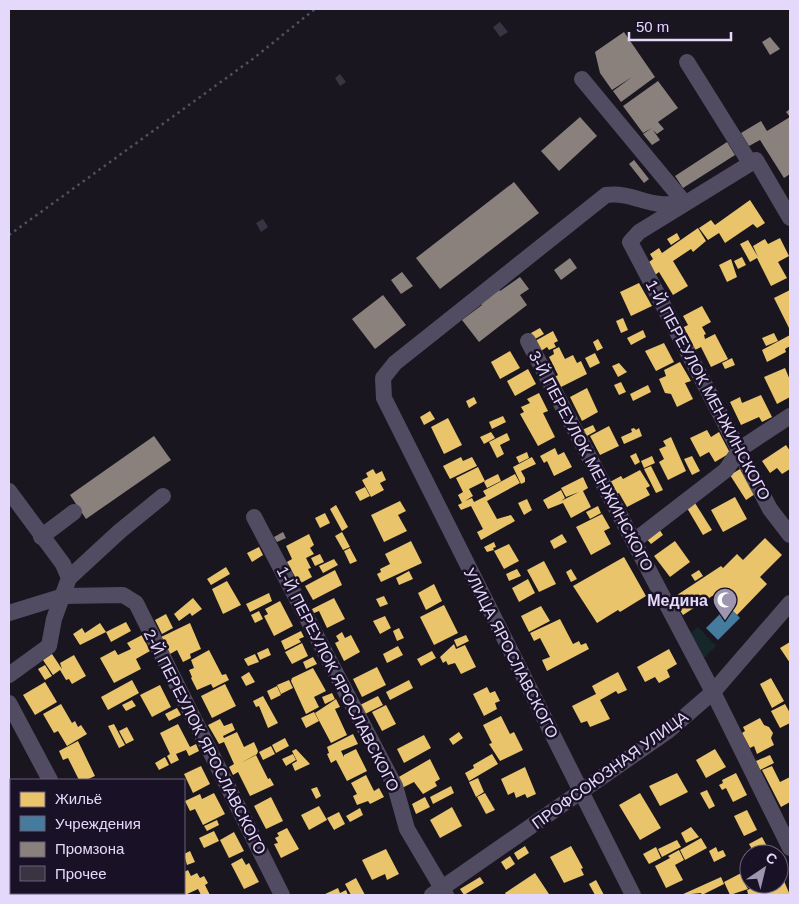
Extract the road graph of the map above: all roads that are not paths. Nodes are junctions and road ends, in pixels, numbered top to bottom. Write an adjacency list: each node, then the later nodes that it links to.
1 (687, 62): 3 (street)
2 (582, 79): 4 (street)
3 (753, 162): 4 (street); 5 (street)
4 (684, 202): 8 (street, 1-Й ПЕРЕУЛОК МЕНЖИНСКОГО); 24 (street, УЛИЦА ЯРОСЛАВСКОГО)
5 (790, 218)
6 (528, 341): 15 (street, 3-Й ПЕРЕУЛОК МЕНЖИНСКОГО)
7 (790, 416): 8 (street)
8 (740, 449): 13 (street, 1-Й ПЕРЕУЛОК МЕНЖИНСКОГО); 15 (street)
9 (9, 491): 14 (street)
10 (163, 496): 16 (street)
11 (74, 512): 14 (street)
12 (254, 517): 26 (street, 1-Й ПЕРЕУЛОК ЯРОСЛАВСКОГО)
13 (790, 535)
14 (41, 537): 16 (street)
15 (634, 541): 21 (street, 3-Й ПЕРЕУЛОК МЕНЖИНСКОГО)
16 (69, 578): 17 (street)
17 (64, 596): 19 (street); 20 (street); 27 (street, 2-Й ПЕРЕУЛОК ЯРОСЛАВСКОГО)
18 (790, 603): 21 (street, ПРОФСОЮЗНАЯ УЛИЦА)
19 (9, 613)
20 (9, 675)
21 (713, 692): 24 (street, ПРОФСОЮЗНАЯ УЛИЦА); 25 (street, 3-Й ПЕРЕУЛОК МЕНЖИНСКОГО)
22 (10, 709): 23 (street)
23 (49, 779)
24 (581, 792): 26 (street, ПРОФСОЮЗНАЯ УЛИЦА); 28 (street, УЛИЦА ЯРОСЛАВСКОГО)
25 (790, 848)
26 (441, 893)
27 (282, 895)
28 (633, 895)

